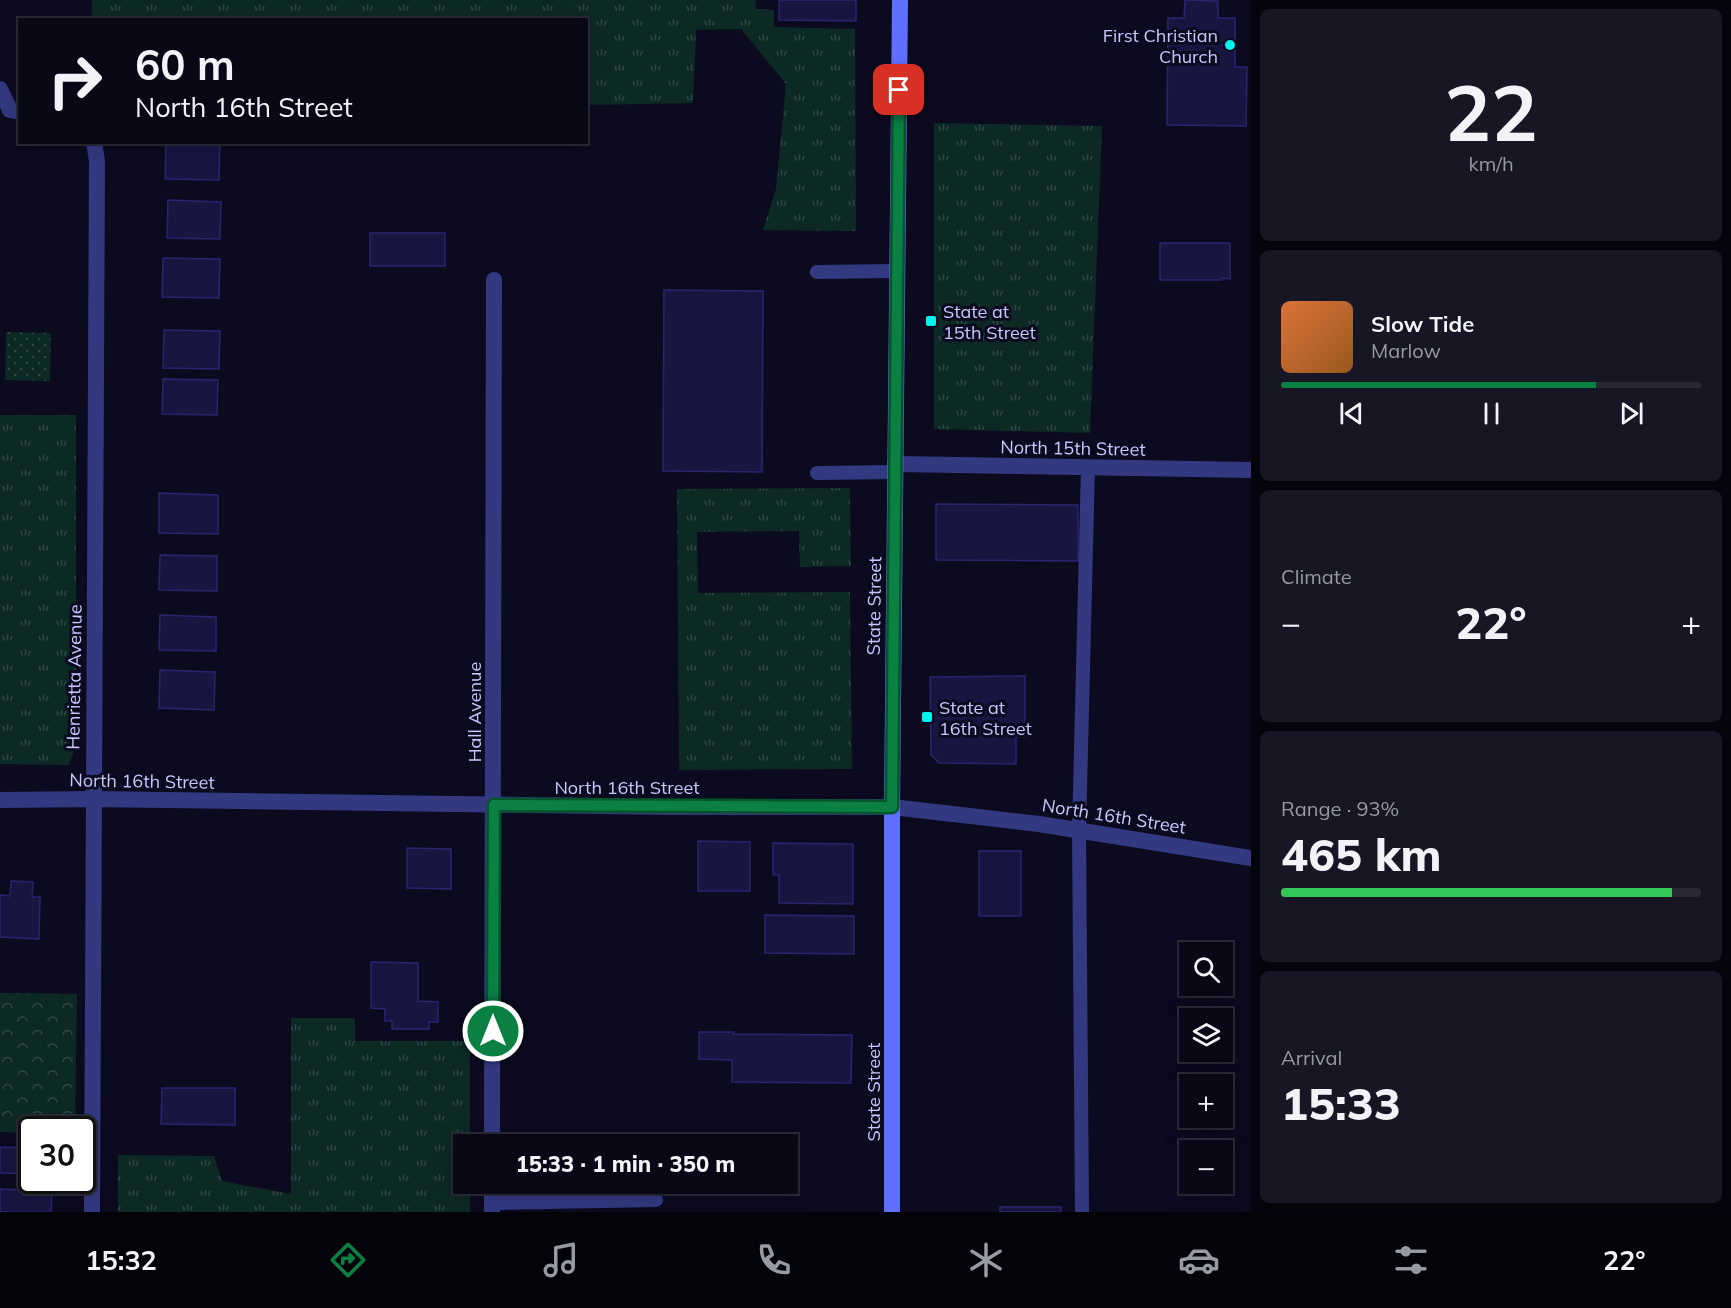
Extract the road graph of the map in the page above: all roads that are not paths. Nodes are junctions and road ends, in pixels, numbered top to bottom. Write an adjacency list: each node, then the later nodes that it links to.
1 (900, 0): 5 (main road, State Street)
2 (0, 89): 3 (street)
3 (18, 112)
4 (94, 144): 12 (street, Henrietta Avenue)
5 (896, 271): 6 (lane); 9 (main road, State Street)
6 (817, 272)
7 (494, 280): 14 (street, Hall Avenue)
8 (1088, 467): 9 (street, North 15th Street); 10 (street, North 15th Street); 16 (lane)
9 (895, 468): 11 (lane); 15 (main road, State Street)
10 (1251, 470)
11 (817, 473)
12 (93, 799): 13 (street, North 16th Street); 14 (street, North 16th Street); 21 (street, Henrietta Avenue)
13 (0, 800)
14 (494, 805): 15 (street, North 16th Street); 18 (street, Hall Avenue)
15 (892, 807): 16 (street, North 16th Street); 22 (main road, State Street)
16 (1079, 830): 17 (street, North 16th Street); 23 (lane)
17 (1251, 858)
18 (492, 1134)
19 (656, 1200): 20 (lane)
20 (492, 1207)
21 (92, 1212)
22 (892, 1212)
23 (1082, 1212)

